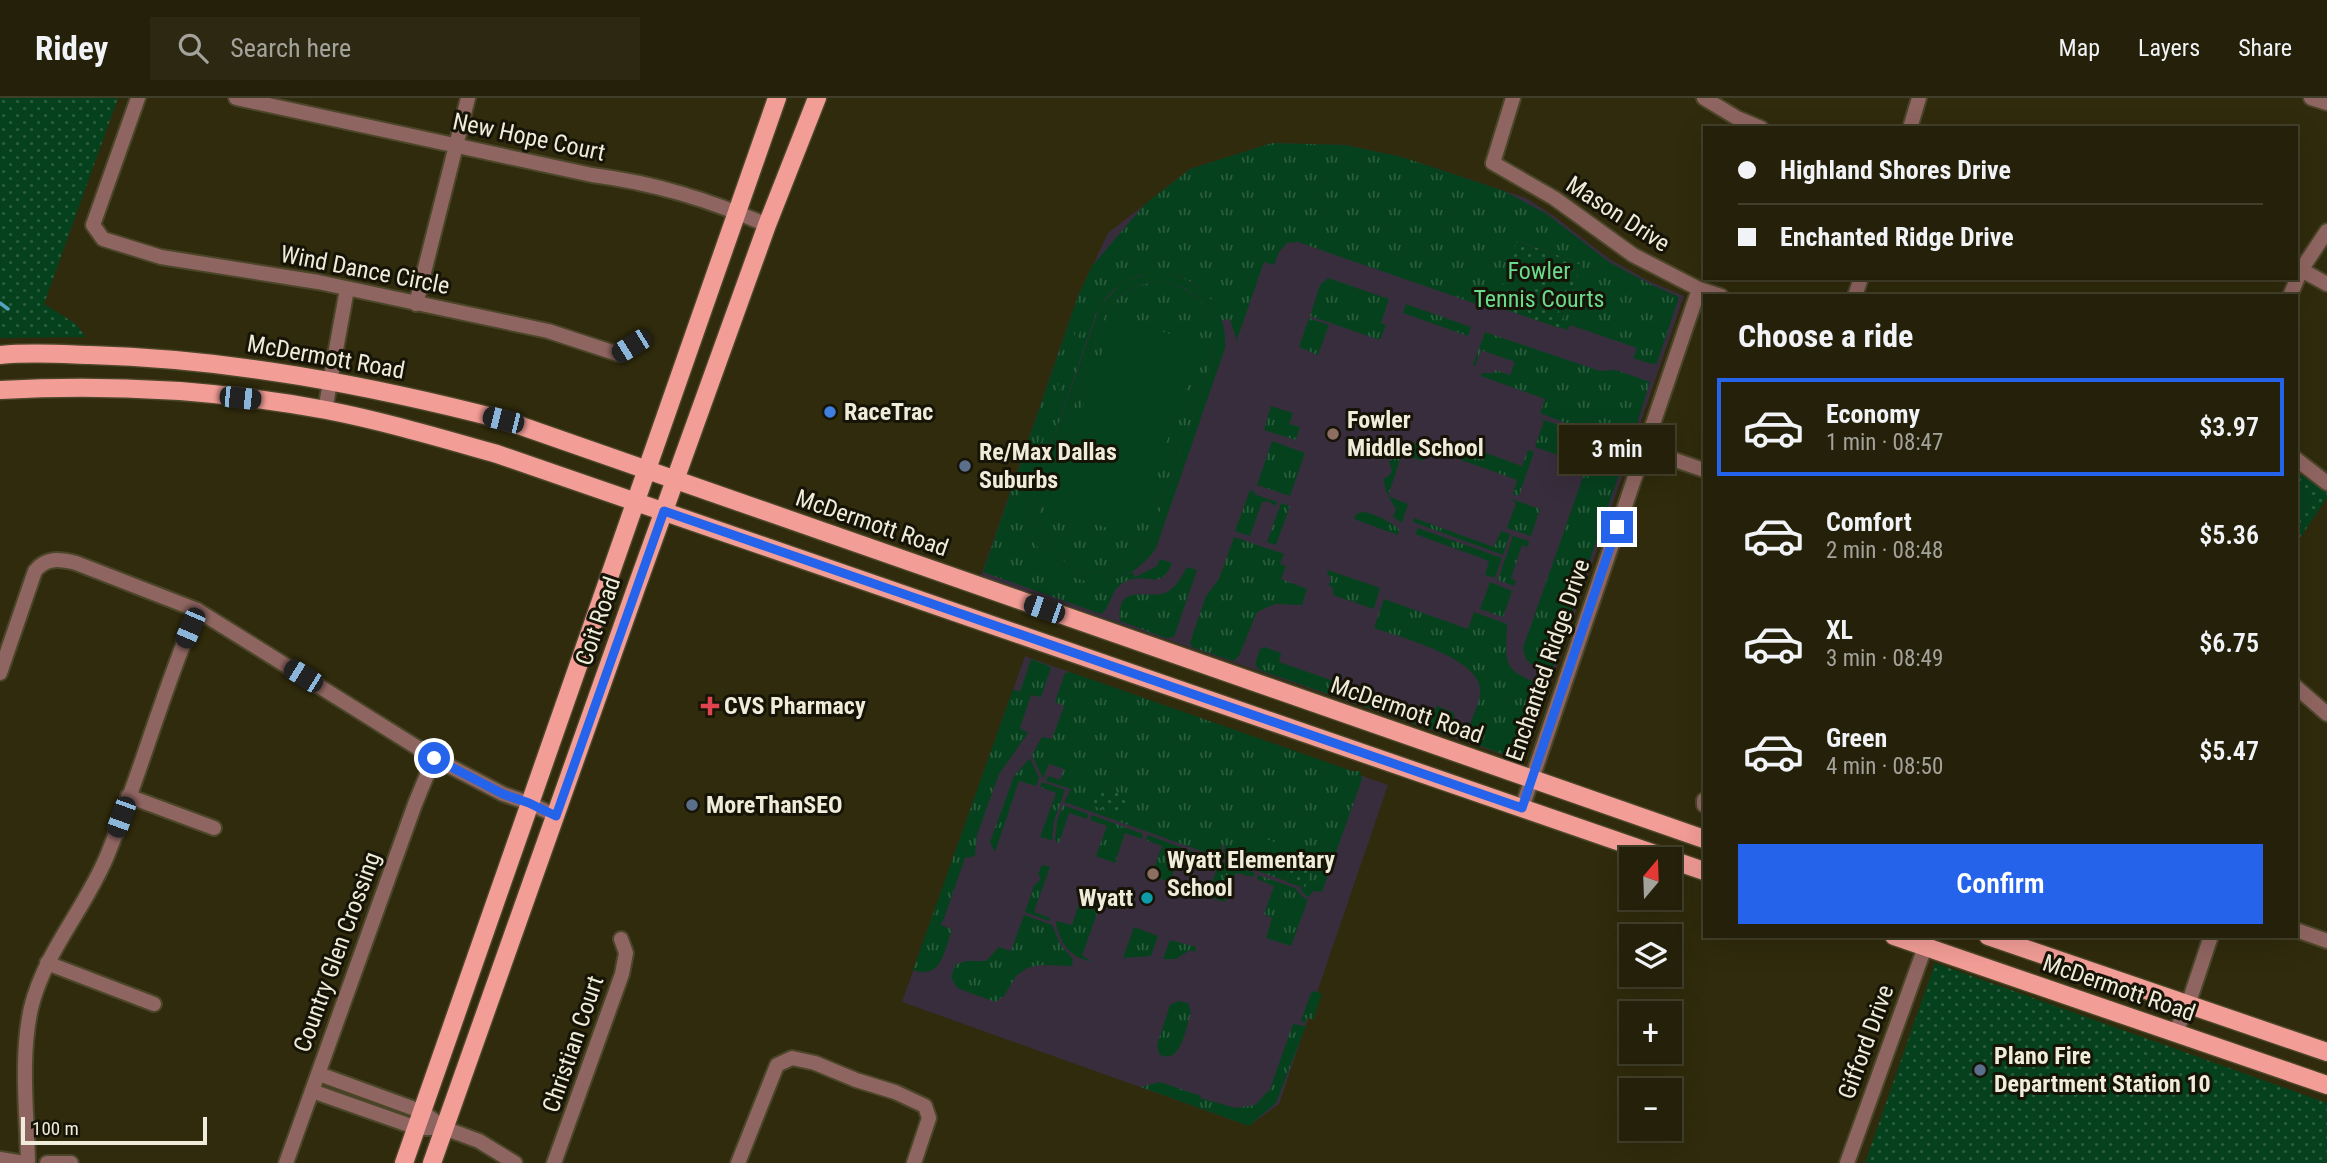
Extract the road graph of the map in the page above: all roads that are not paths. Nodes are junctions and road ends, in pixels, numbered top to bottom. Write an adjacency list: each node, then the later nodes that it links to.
1 (138, 98): 19 (street, Wind Dance Circle)
2 (236, 98): 13 (street, New Hope Court)
3 (467, 98): 13 (street)
4 (777, 98): 14 (main road, Coit Road)
5 (817, 98): 15 (main road, Coit Road)
6 (1513, 98): 20 (street, Mason Drive)
7 (1704, 98): 11 (street)
8 (1919, 98): 12 (street)
9 (2311, 98): 10 (street)
10 (2327, 103)
11 (1756, 126)
12 (1911, 126)
13 (456, 145): 14 (street, New Hope Court); 22 (street)
14 (737, 212): 15 (street, New Hope Court); 30 (main road, Coit Road)
15 (767, 225): 32 (main road, Coit Road)
16 (2327, 231): 17 (street)
17 (2299, 269): 18 (street)
18 (2327, 284)
19 (347, 289): 22 (street, Wind Dance Circle); 25 (street)
20 (1699, 289): 21 (street, Mason Drive); 28 (street, Enchanted Ridge Drive)
21 (1715, 294)
22 (416, 304): 23 (street, Wind Dance Circle)
23 (631, 346)
24 (0, 355): 25 (main road, McDermott Road)
25 (331, 381): 27 (street); 30 (main road, McDermott Road)
26 (0, 390): 27 (main road)
27 (325, 410): 34 (main road)
28 (1643, 449): 31 (street); 47 (street, Enchanted Ridge Drive)
29 (2298, 461): 33 (street)
30 (648, 470): 32 (main road, McDermott Road); 34 (main road, Coit Road)
31 (1703, 470)
32 (676, 480): 35 (main road, Coit Road); 36 (main road, McDermott Road)
33 (2327, 483)
34 (636, 502): 35 (main road); 39 (main road, Coit Road)
35 (664, 511): 38 (main road); 44 (main road, Coit Road)
36 (958, 579): 38 (main road); 40 (main road, McDermott Road)
37 (197, 610): 41 (street); 46 (street); 48 (street)
38 (948, 610): 42 (main road)
39 (582, 651): 44 (main road); 49 (main road, Coit Road)
40 (1172, 654): 42 (main road); 47 (main road, McDermott Road)
41 (0, 673)
42 (1162, 683): 50 (main road)
43 (2298, 693): 45 (street)
44 (592, 713): 51 (main road, Coit Road)
45 (2327, 714)
46 (434, 758): 49 (street); 69 (street, Country Glen Crossing)
47 (1532, 780): 50 (street, Enchanted Ridge Drive); 53 (main road, McDermott Road)
48 (128, 796): 52 (street); 62 (street)
49 (529, 803): 51 (street); 72 (main road, Coit Road)
50 (1522, 808): 54 (main road)
51 (556, 816): 73 (main road, Coit Road)
52 (214, 828)
53 (1703, 839)
54 (1703, 871)
55 (2298, 931): 60 (street)
56 (1905, 938): 61 (main road, McDermott Road)
57 (1994, 938): 63 (main road, McDermott Road)
58 (2210, 938): 66 (street)
59 (621, 939): 82 (street, Christian Court)
60 (2327, 941)
61 (1927, 942): 64 (main road, McDermott Road); 85 (street, Gifford Drive)
62 (47, 963): 65 (street); 75 (street)
63 (2073, 965): 64 (main road); 66 (main road, McDermott Road)
64 (2063, 995): 67 (main road, McDermott Road)
65 (154, 1004)
66 (2188, 1005): 67 (street); 68 (main road, McDermott Road)
67 (2175, 1033): 70 (main road, McDermott Road)
68 (2327, 1052)
69 (318, 1074): 71 (street, Country Glen Crossing); 72 (street)
70 (2327, 1085)
71 (312, 1091): 72 (street); 78 (street, Country Glen Crossing)
72 (420, 1120): 73 (street); 79 (main road, Coit Road)
73 (444, 1128): 80 (main road, Coit Road); 81 (street)
74 (0, 1159): 75 (street)
75 (26, 1163)
76 (47, 1163): 77 (street)
77 (71, 1163)
78 (286, 1163)
79 (404, 1163)
80 (432, 1163)
81 (515, 1163)
82 (554, 1163)
83 (738, 1163): 84 (street)
84 (914, 1163)
85 (1847, 1163)

